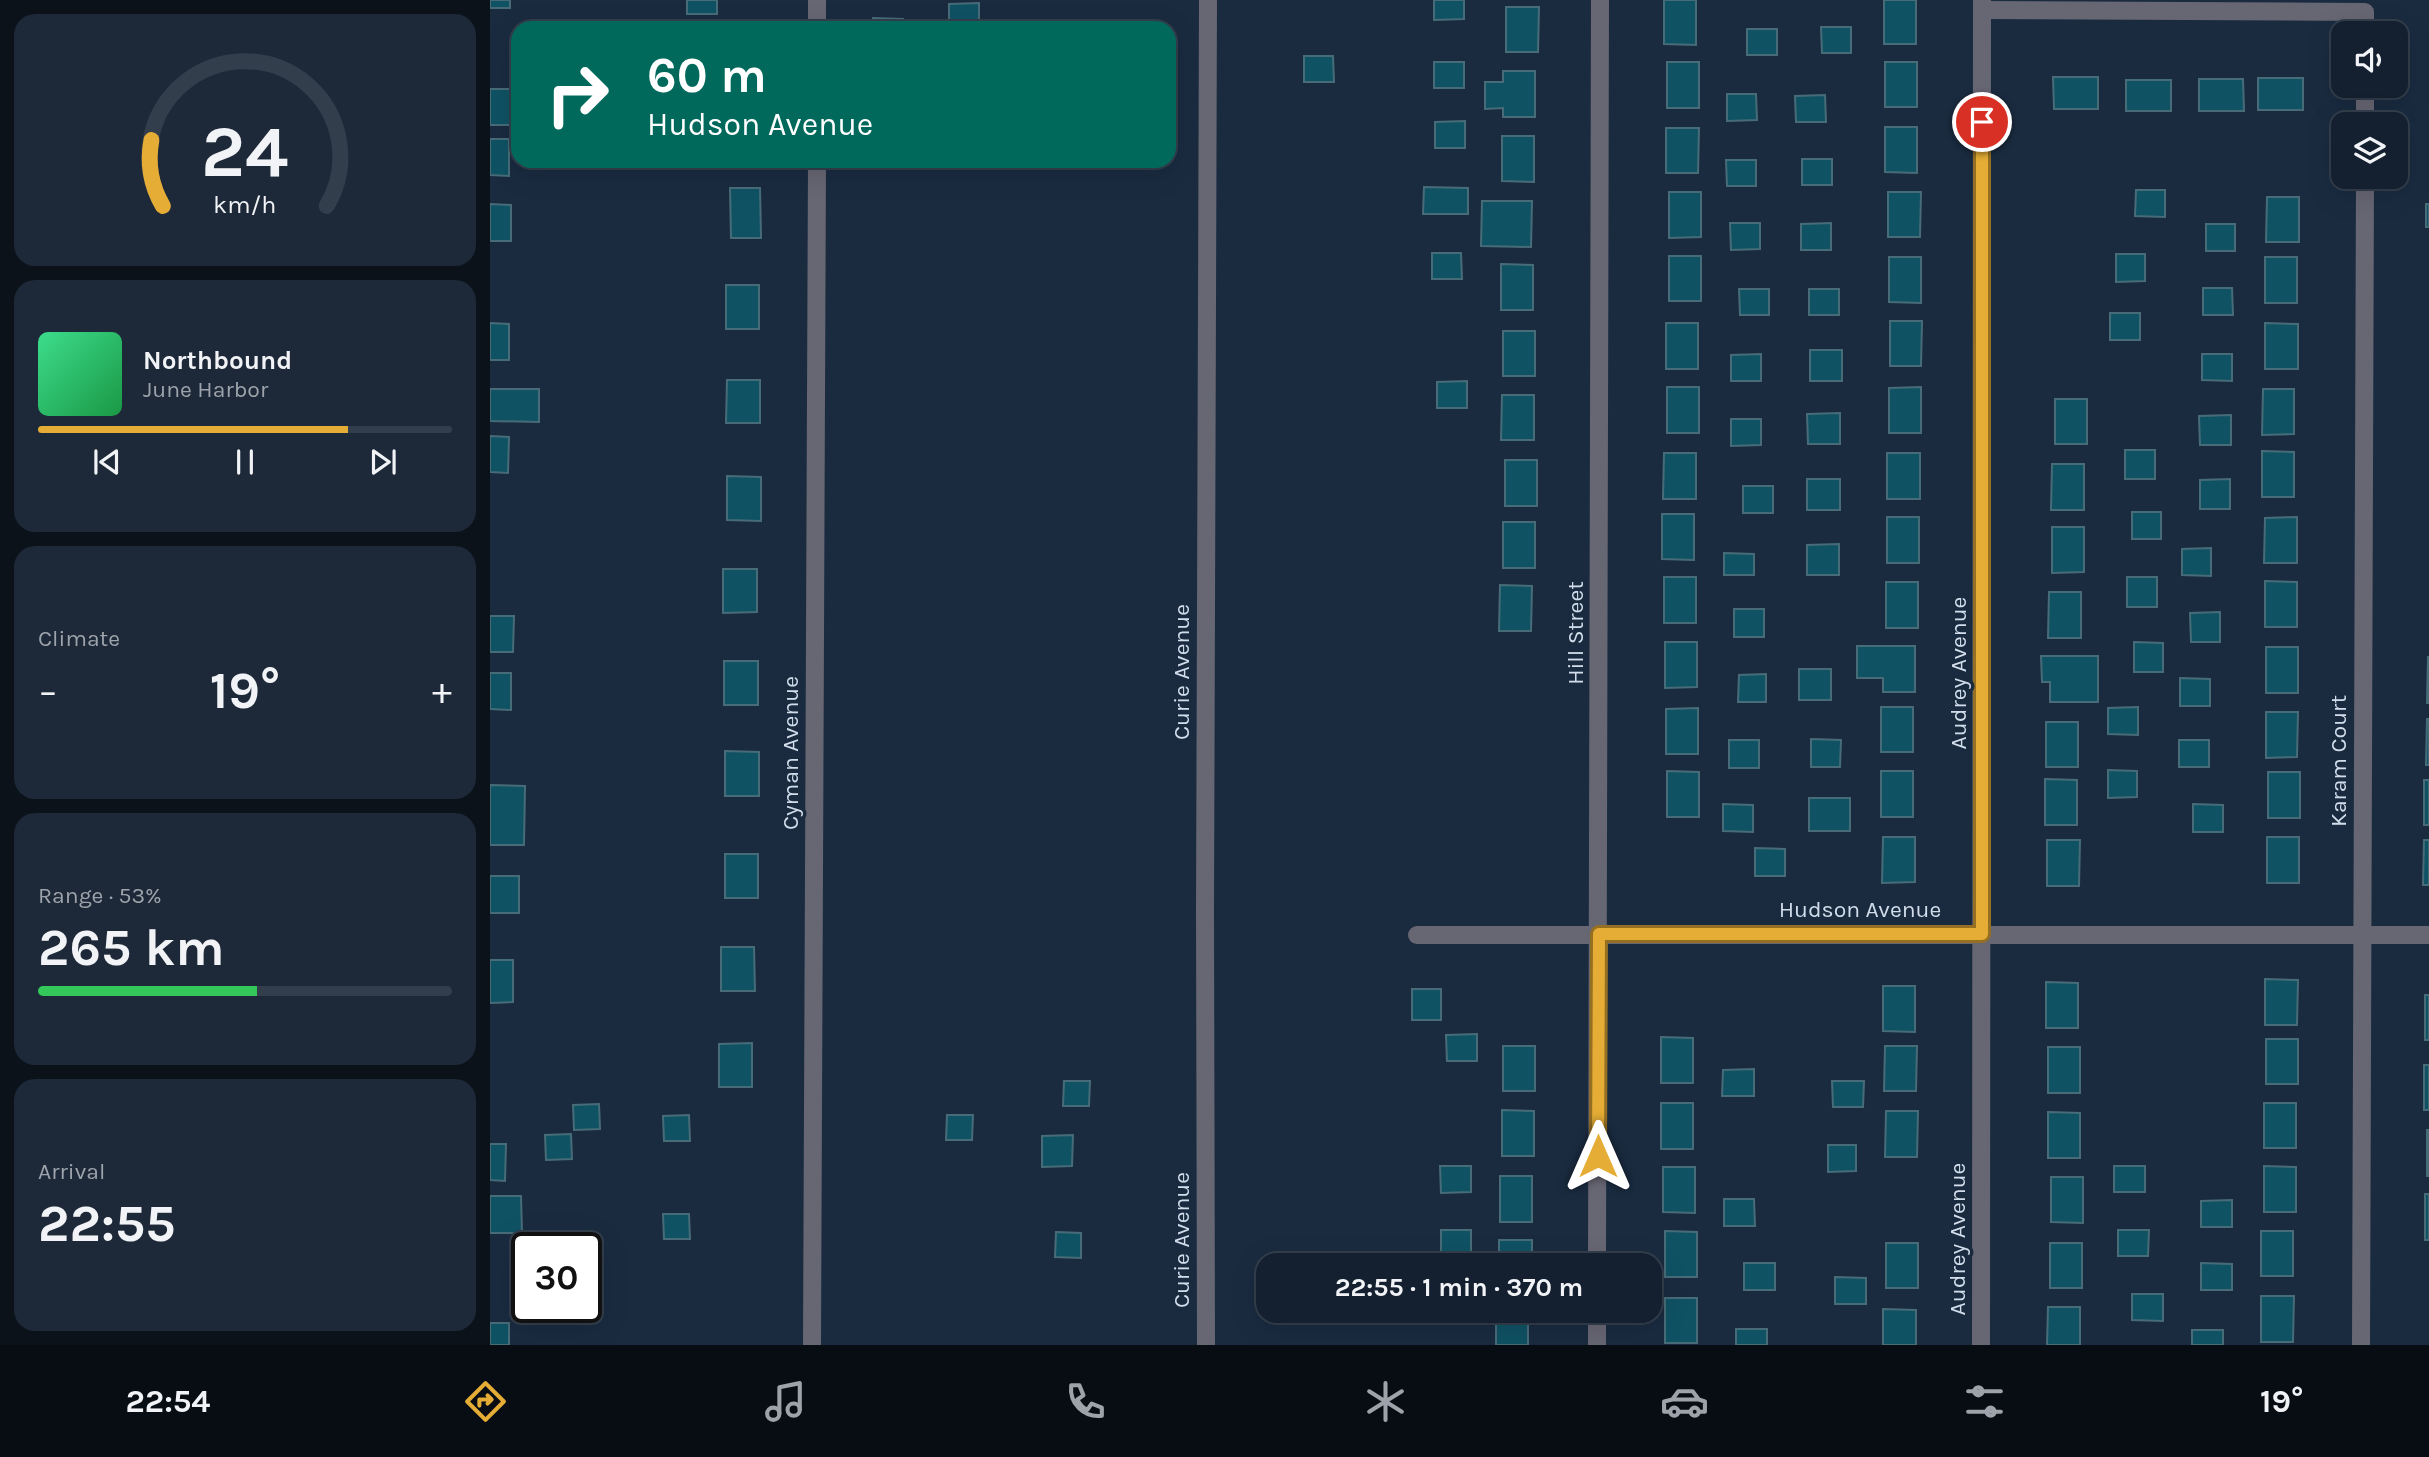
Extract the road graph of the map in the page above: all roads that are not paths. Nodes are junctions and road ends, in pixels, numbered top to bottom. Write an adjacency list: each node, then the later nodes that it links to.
1 (817, 0): 5 (street)
2 (1208, 0): 17 (street, Curie Avenue)
3 (1600, 0): 9 (street, Hill Street)
4 (1982, 5): 6 (street); 10 (street, Audrey Avenue)
5 (817, 21)
6 (2365, 21)
7 (817, 168): 16 (street, Cyman Avenue)
8 (2365, 189): 12 (street, Karam Court)
9 (1599, 934): 10 (street, Hudson Avenue); 11 (street, Hudson Avenue); 14 (street, Hill Street)
10 (1982, 934): 12 (street, Hudson Avenue); 19 (street, Audrey Avenue)
11 (1417, 935)
12 (2362, 935): 13 (street, Hudson Avenue); 20 (street, Karam Court)
13 (2429, 935)
14 (1597, 1253)
15 (1597, 1323): 18 (street)
16 (812, 1345)
17 (1206, 1345)
18 (1597, 1345)
19 (1981, 1345)
20 (2361, 1345)

